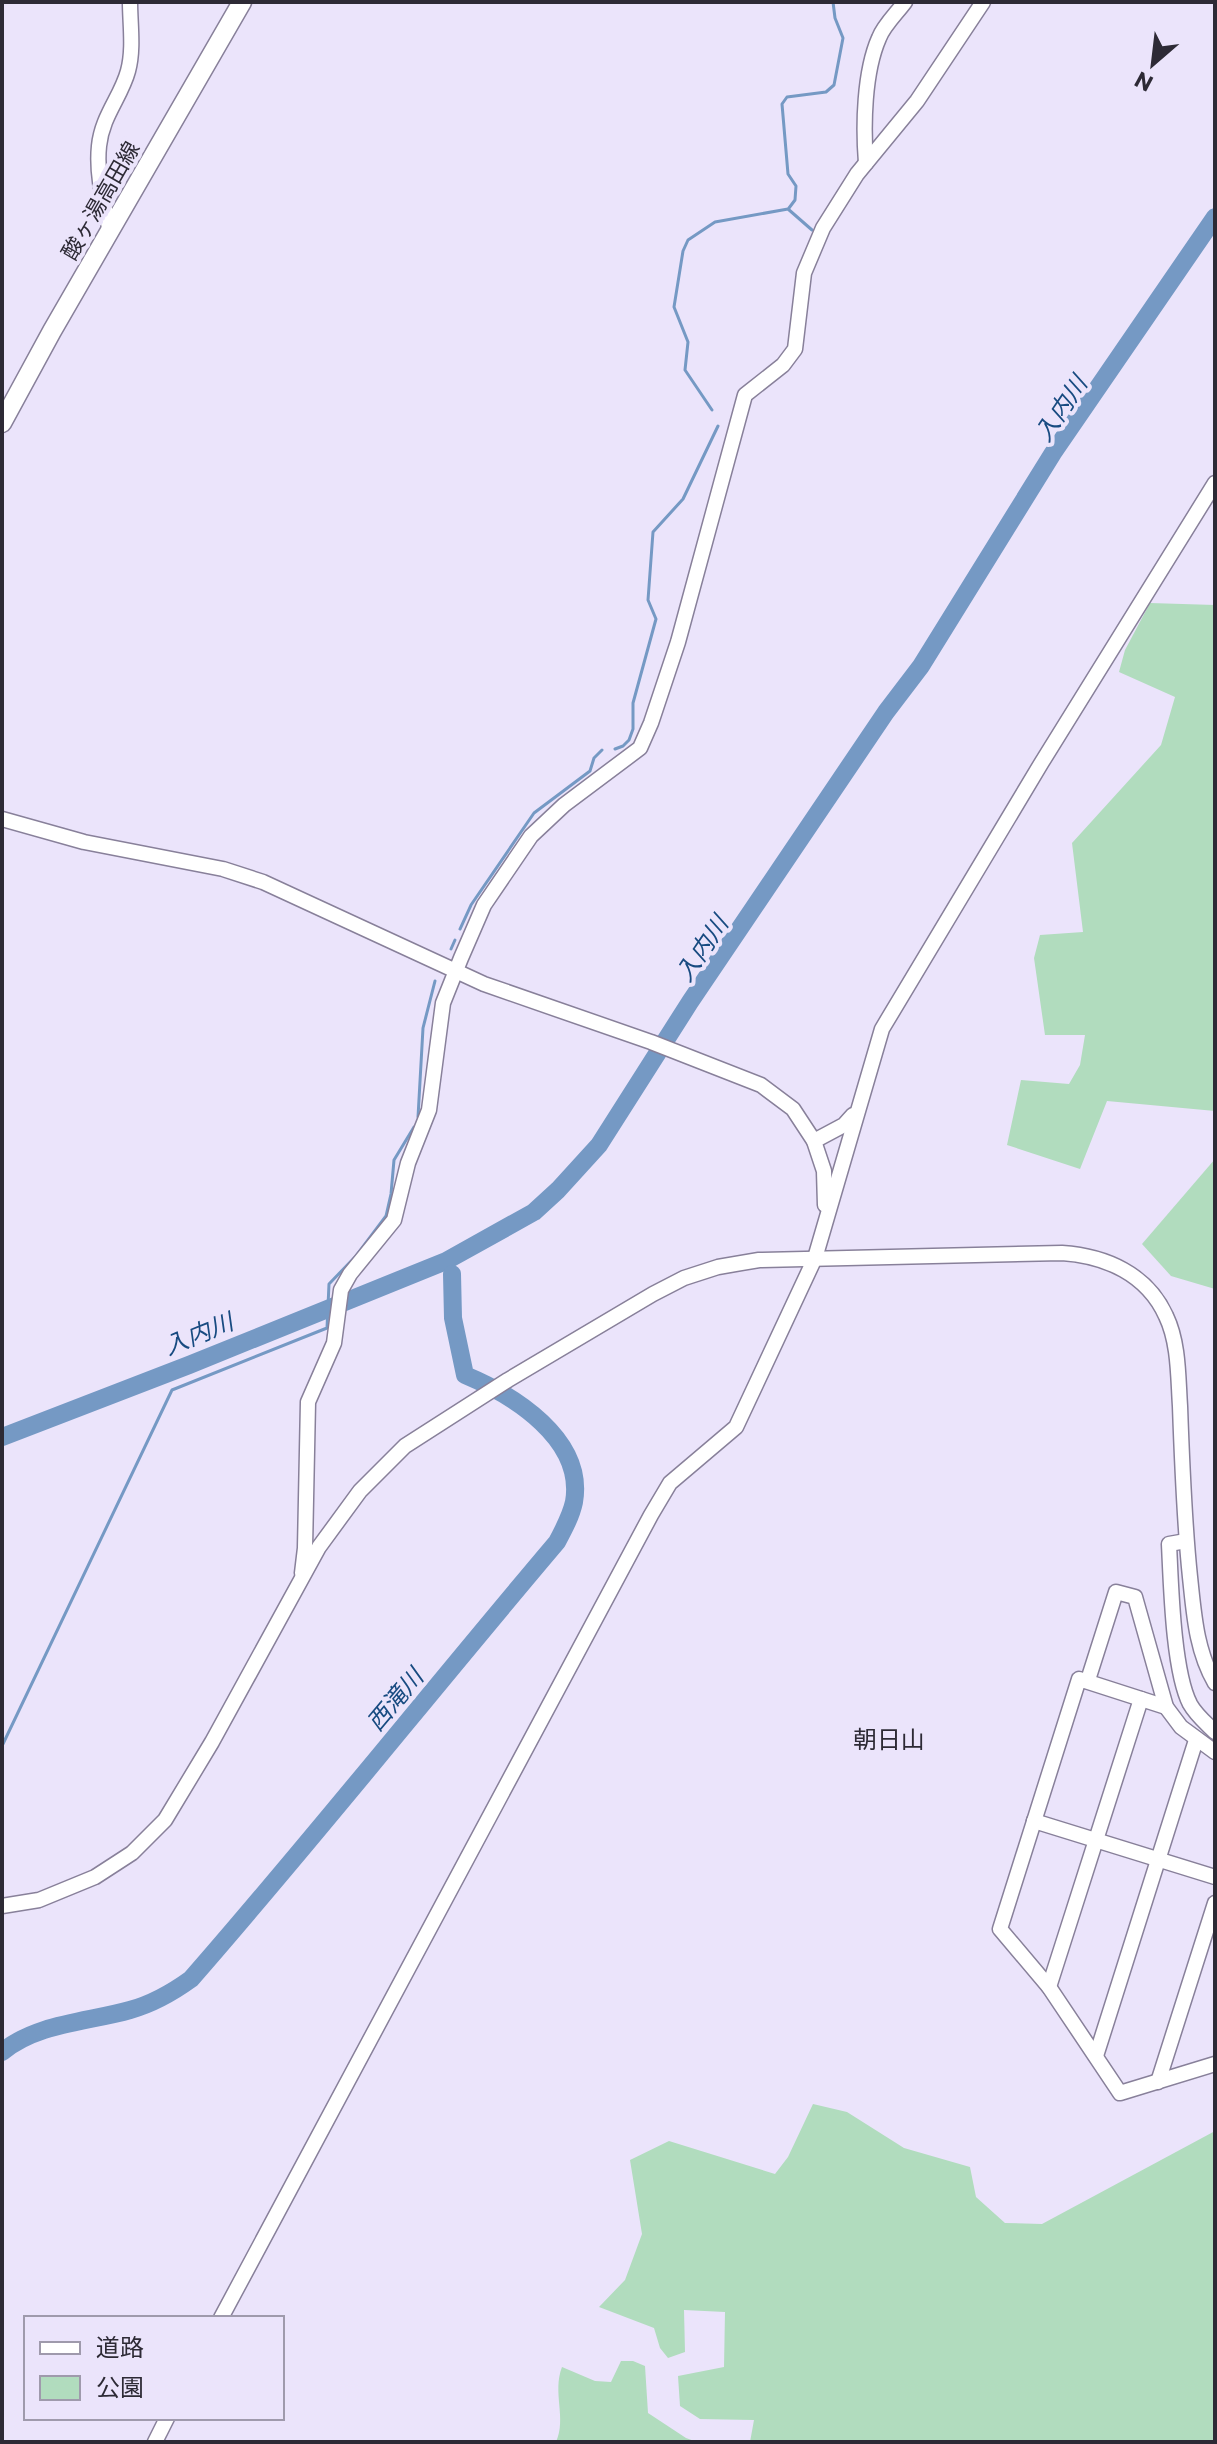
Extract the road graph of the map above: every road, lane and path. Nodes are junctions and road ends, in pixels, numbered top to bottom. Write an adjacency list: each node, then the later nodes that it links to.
1 (130, 2): 6 (street)
2 (242, 2): 6 (main road, 酸ヶ湯高田線)
3 (905, 2): 5 (street)
4 (983, 2): 5 (street)
5 (866, 163): 10 (street)
6 (110, 232): 7 (main road, 酸ヶ湯高田線)
7 (2, 423)
8 (1215, 483): 11 (street)
9 (2, 819): 10 (street)
10 (456, 970): 12 (street); 16 (street)
11 (858, 1108): 12 (street); 13 (street)
12 (814, 1141): 13 (street)
13 (824, 1225): 14 (street)
14 (815, 1258): 15 (street); 16 (street); 34 (street)
15 (1186, 1541): 18 (street); 21 (street)
16 (301, 1577): 29 (street)
17 (1088, 1680): 19 (street); 20 (street); 24 (street)
18 (1215, 1683)
19 (1141, 1699): 20 (street); 25 (street)
20 (1166, 1707): 22 (street)
21 (1215, 1732)
22 (1196, 1740): 23 (street); 26 (street)
23 (1215, 1752)
24 (1034, 1821): 25 (street); 30 (street)
25 (1097, 1840): 26 (street); 30 (street)
26 (1158, 1859): 27 (street); 31 (street)
27 (1215, 1877)
28 (1215, 1903): 33 (street)
29 (2, 1906)
30 (1049, 1987): 31 (street)
31 (1096, 2056): 33 (street)
32 (1215, 2064): 33 (street)
33 (1158, 2082)
34 (222, 2316)
35 (166, 2420): 36 (street)
36 (155, 2442)

